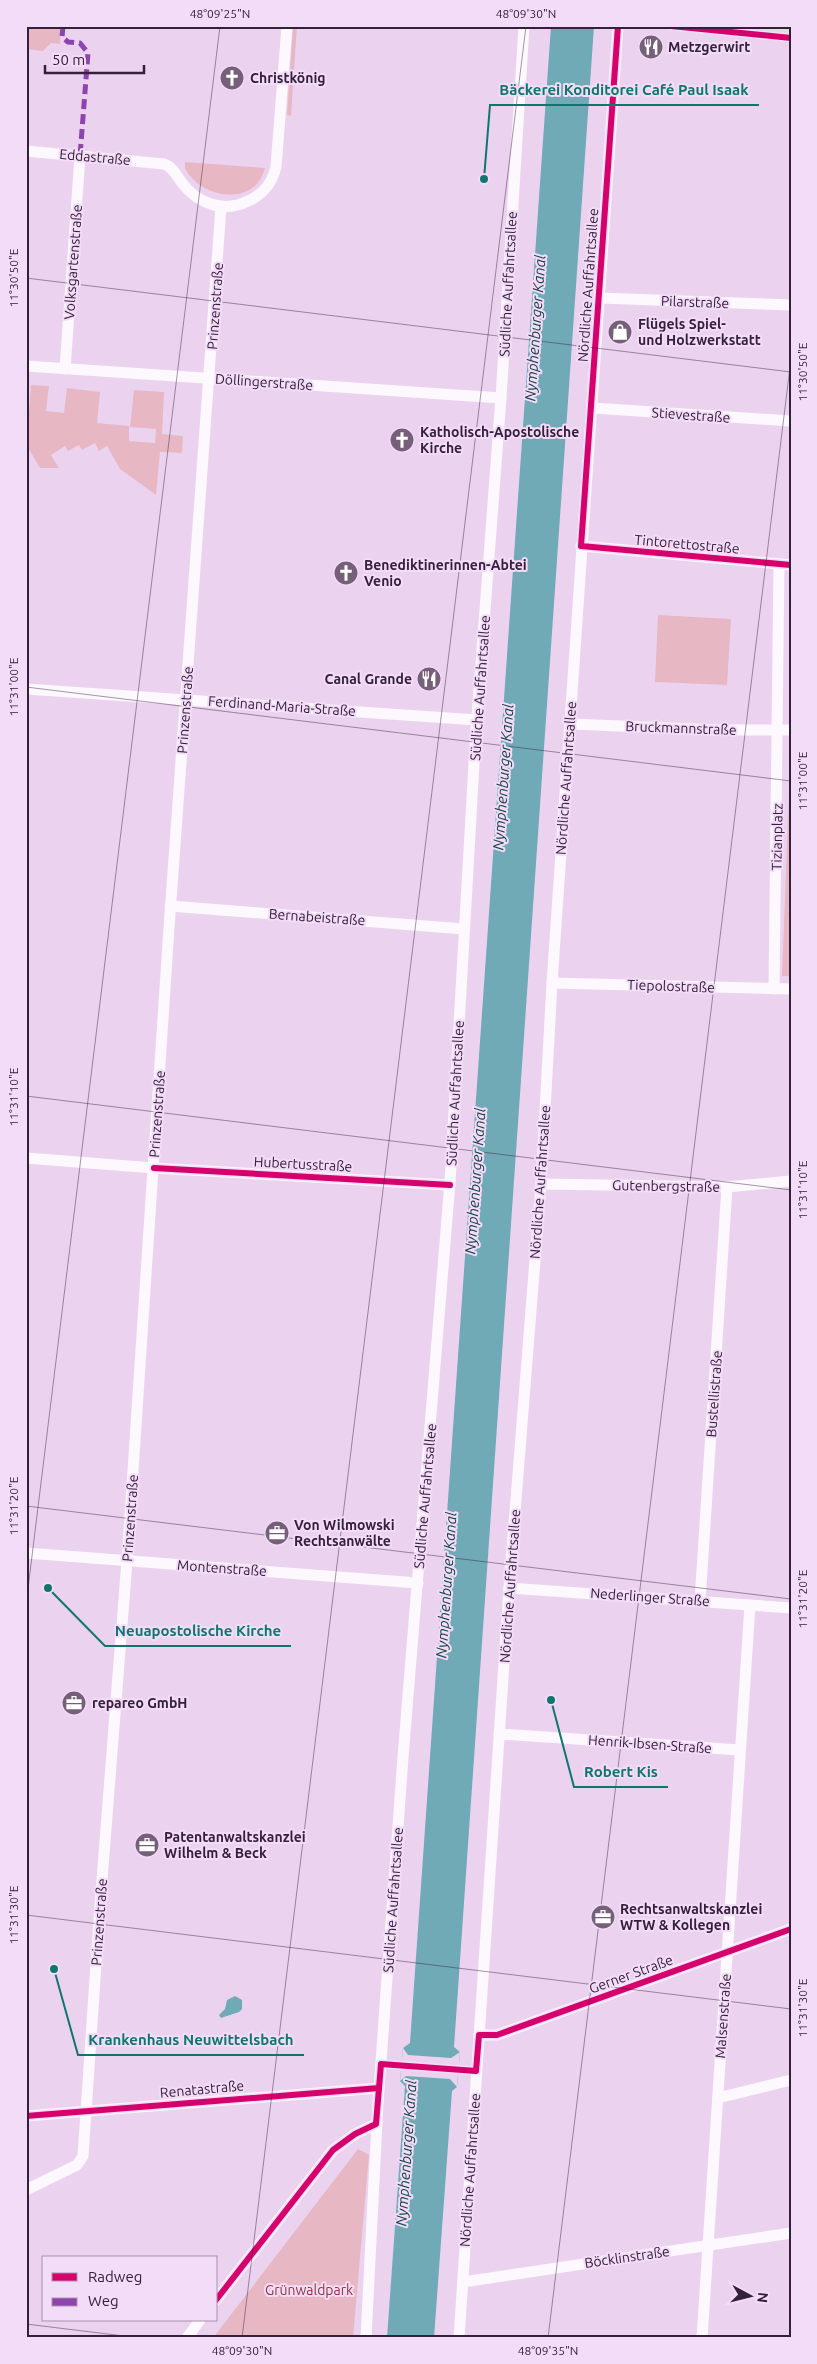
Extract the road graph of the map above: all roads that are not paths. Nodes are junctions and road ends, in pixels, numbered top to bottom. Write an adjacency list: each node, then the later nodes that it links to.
1 (287, 26): 8 (street)
2 (524, 26): 14 (street, Südliche Auffahrtsallee)
3 (618, 26): 9 (street, Nördliche Auffahrtsallee)
4 (770, 26): 5 (main road)
5 (791, 28)
6 (26, 151): 7 (street, Eddastraße)
7 (80, 156): 8 (street, Eddastraße); 12 (street, Volksgartenstraße)
8 (221, 207): 13 (street, Prinzenstraße)
9 (600, 298): 10 (street, Pilarstraße); 15 (street, Nördliche Auffahrtsallee)
10 (791, 305)
11 (26, 366): 12 (street, Döllingerstraße)
12 (65, 368): 13 (street, Döllingerstraße)
13 (209, 378): 14 (street, Döllingerstraße); 20 (street, Prinzenstraße)
14 (501, 398): 21 (street, Südliche Auffahrtsallee)
15 (592, 408): 16 (street, Stievestraße); 17 (street, Nördliche Auffahrtsallee)
16 (791, 421)
17 (581, 546): 18 (street, Tintorettostraße); 22 (street, Nördliche Auffahrtsallee)
18 (785, 565): 23 (street, Tizianplatz)
19 (26, 689): 20 (street, Ferdinand-Maria-Straße)
20 (186, 698): 21 (street, Ferdinand-Maria-Straße); 25 (street, Prinzenstraße)
21 (477, 720): 26 (street, Südliche Auffahrtsallee)
22 (571, 724): 23 (street, Bruckmannstraße); 27 (street, Nördliche Auffahrtsallee)
23 (779, 730): 24 (street, Bruckmannstraße); 28 (street, Tizianplatz)
24 (791, 730)
25 (170, 906): 26 (street, Bernabeistraße); 31 (street, Prinzenstraße)
26 (464, 928): 34 (street, Südliche Auffahrtsallee)
27 (552, 983): 28 (street, Tiepolostraße); 33 (street, Nördliche Auffahrtsallee)
28 (774, 989): 29 (street, Tiepolostraße)
29 (791, 989)
30 (26, 1158): 31 (street, Hubertusstraße)
31 (154, 1168): 34 (street, Hubertusstraße); 37 (street, Prinzenstraße)
32 (791, 1181): 35 (street, Gutenbergstraße)
33 (541, 1184): 35 (street, Gutenbergstraße); 39 (street, Nördliche Auffahrtsallee)
34 (450, 1185): 38 (street, Südliche Auffahrtsallee)
35 (727, 1187): 40 (street, Bustellistraße)
36 (26, 1553): 37 (street, Montenstraße)
37 (127, 1561): 38 (street, Montenstraße); 51 (street, Prinzenstraße)
38 (418, 1584): 49 (street, Südliche Auffahrtsallee)
39 (509, 1588): 40 (street, Nederlinger Straße); 43 (street, Nördliche Auffahrtsallee)
40 (700, 1601): 41 (street, Nederlinger Straße)
41 (750, 1605): 42 (street, Nederlinger Straße); 44 (street, Malsenstraße)
42 (791, 1608)
43 (499, 1734): 44 (street, Henrik-Ibsen-Straße); 47 (street, Nördliche Auffahrtsallee)
44 (740, 1750): 46 (street, Malsenstraße)
45 (791, 1930): 46 (street, Gerner Straße)
46 (727, 1953): 47 (street, Gerner Straße); 50 (street, Malsenstraße)
47 (478, 2035): 57 (street, Nördliche Auffahrtsallee)
48 (791, 2080): 50 (street)
49 (379, 2088): 51 (street, Renatastraße); 53 (street, Südliche Auffahrtsallee)
50 (718, 2098): 56 (street, Malsenstraße)
51 (87, 2111): 52 (street, Renatastraße); 54 (street, Prinzenstraße)
52 (26, 2116)
53 (376, 2124): 58 (street); 61 (street, Südliche Auffahrtsallee)
54 (26, 2190)
55 (791, 2233): 56 (street, Böcklinstraße)
56 (708, 2245): 57 (street, Böcklinstraße); 63 (street, Malsenstraße)
57 (463, 2282): 62 (street, Nördliche Auffahrtsallee)
58 (218, 2297)
59 (198, 2322): 60 (street)
60 (186, 2338)
61 (366, 2338)
62 (459, 2338)
63 (702, 2338)

